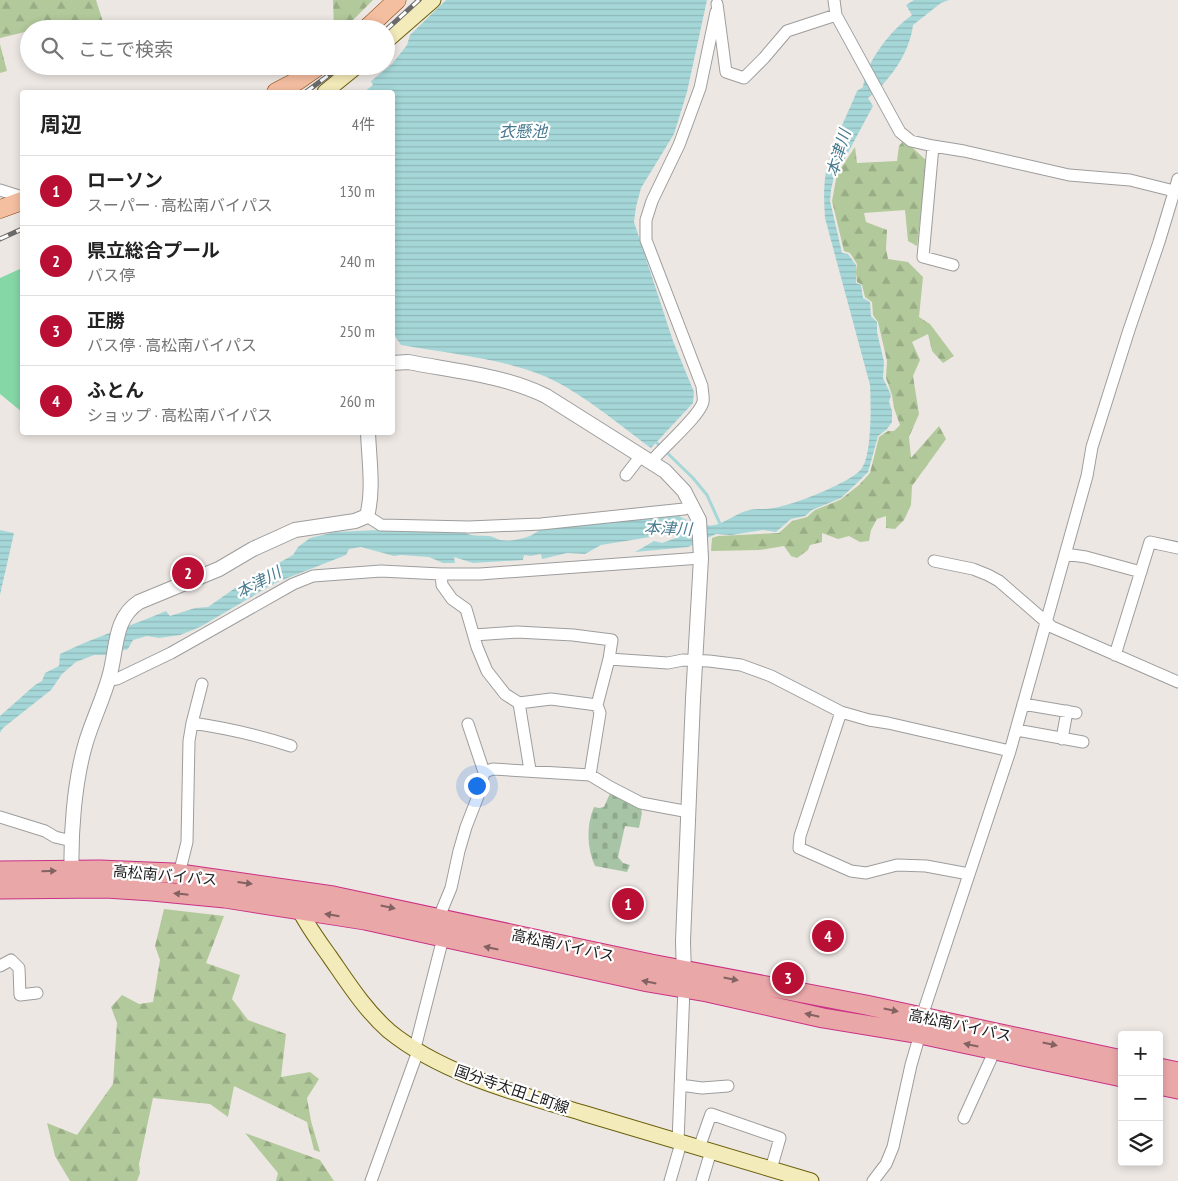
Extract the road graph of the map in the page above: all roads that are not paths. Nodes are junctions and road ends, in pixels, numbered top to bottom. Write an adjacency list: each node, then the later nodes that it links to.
1 (397, 0): 6 (main road)
2 (433, 0): 7 (main road)
3 (834, 0): 5 (street)
4 (717, 2): 5 (street); 22 (street)
5 (836, 15): 12 (street)
6 (376, 20)
7 (395, 34)
8 (306, 75): 10 (main road)
9 (346, 75): 11 (main road)
10 (280, 90)
11 (327, 90)
12 (933, 146): 15 (street); 19 (street)
13 (1178, 179): 15 (street)
14 (0, 190): 16 (street)
15 (1176, 191): 27 (street)
16 (20, 195)
17 (20, 202): 18 (main road)
18 (0, 208)
19 (953, 266)
20 (395, 363): 22 (street)
21 (368, 435): 25 (street)
22 (646, 459): 23 (street); 24 (street)
23 (626, 476)
24 (693, 508): 25 (street); 28 (street)
25 (366, 516): 37 (street)
26 (1178, 548): 30 (street)
27 (1065, 554): 30 (street); 32 (street)
28 (701, 556): 31 (street); 36 (street)
29 (934, 561): 32 (street)
30 (1141, 572): 34 (street)
31 (441, 574): 33 (street); 37 (street)
32 (1046, 623): 34 (street); 41 (street)
33 (474, 635): 35 (street); 40 (street)
34 (1115, 655): 38 (street)
35 (609, 658): 36 (street); 42 (street)
36 (696, 660): 43 (street); 54 (street)
37 (110, 676): 56 (street)
38 (1178, 682)
39 (202, 684): 44 (street)
40 (519, 703): 42 (street); 51 (street)
41 (1023, 704): 46 (street); 47 (street)
42 (597, 705): 53 (street)
43 (841, 712): 50 (street); 60 (street)
44 (192, 723): 49 (street); 59 (street)
45 (468, 724): 52 (street)
46 (1016, 730): 47 (street); 50 (street)
47 (1062, 738): 48 (street)
48 (1083, 742)
49 (291, 746)
50 (1010, 752): 60 (street)
51 (530, 770): 52 (street); 53 (street)
52 (484, 772): 65 (street)
53 (590, 775): 54 (street)
54 (689, 812): 68 (street)
55 (0, 817): 56 (street)
56 (72, 841): 58 (street)
57 (0, 870): 58 (highway, 高松南バイパス, one-way to 58)
58 (72, 871): 59 (highway, 高松南バイパス); 63 (street)
59 (179, 874): 61 (highway, 高松南バイパス, one-way to 61)
60 (969, 874): 70 (street)
61 (288, 888): 64 (main road, 国分寺太田上町線); 65 (highway, 高松南バイパス, one-way to 65)
62 (0, 889): 63 (highway, 高松南バイパス)
63 (72, 890): 64 (highway, 高松南バイパス, one-way to 63)
64 (298, 909): 66 (highway, 高松南バイパス, one-way to 64); 71 (main road, 国分寺太田上町線)
65 (439, 917): 68 (highway, 高松南バイパス)
66 (443, 938): 68 (highway, 高松南バイパス, one-way to 66); 71 (street)
67 (0, 966): 69 (street)
68 (684, 979): 70 (highway, 高松南バイパス); 77 (street)
69 (37, 994)
70 (921, 1025): 72 (highway, 高松南バイパス, one-way to 70); 73 (highway, 高松南バイパス, one-way to 73); 89 (street)
71 (416, 1049): 82 (main road, 国分寺太田上町線); 85 (street)
72 (995, 1050): 76 (highway, 高松南バイパス); 81 (street)
73 (1118, 1059)
74 (1163, 1069): 75 (highway)
75 (1178, 1072)
76 (1118, 1076)
77 (680, 1085): 78 (street); 82 (street)
78 (728, 1086)
79 (1163, 1086): 80 (highway)
80 (1178, 1089)
81 (964, 1118)
82 (680, 1142): 83 (main road, 国分寺太田上町線); 86 (street)
83 (705, 1150): 84 (main road, 国分寺太田上町線); 84 (street); 87 (street)
84 (771, 1169): 88 (main road, 国分寺太田上町線)
85 (371, 1181)
86 (670, 1181)
87 (702, 1181)
88 (811, 1181)
89 (873, 1181)

